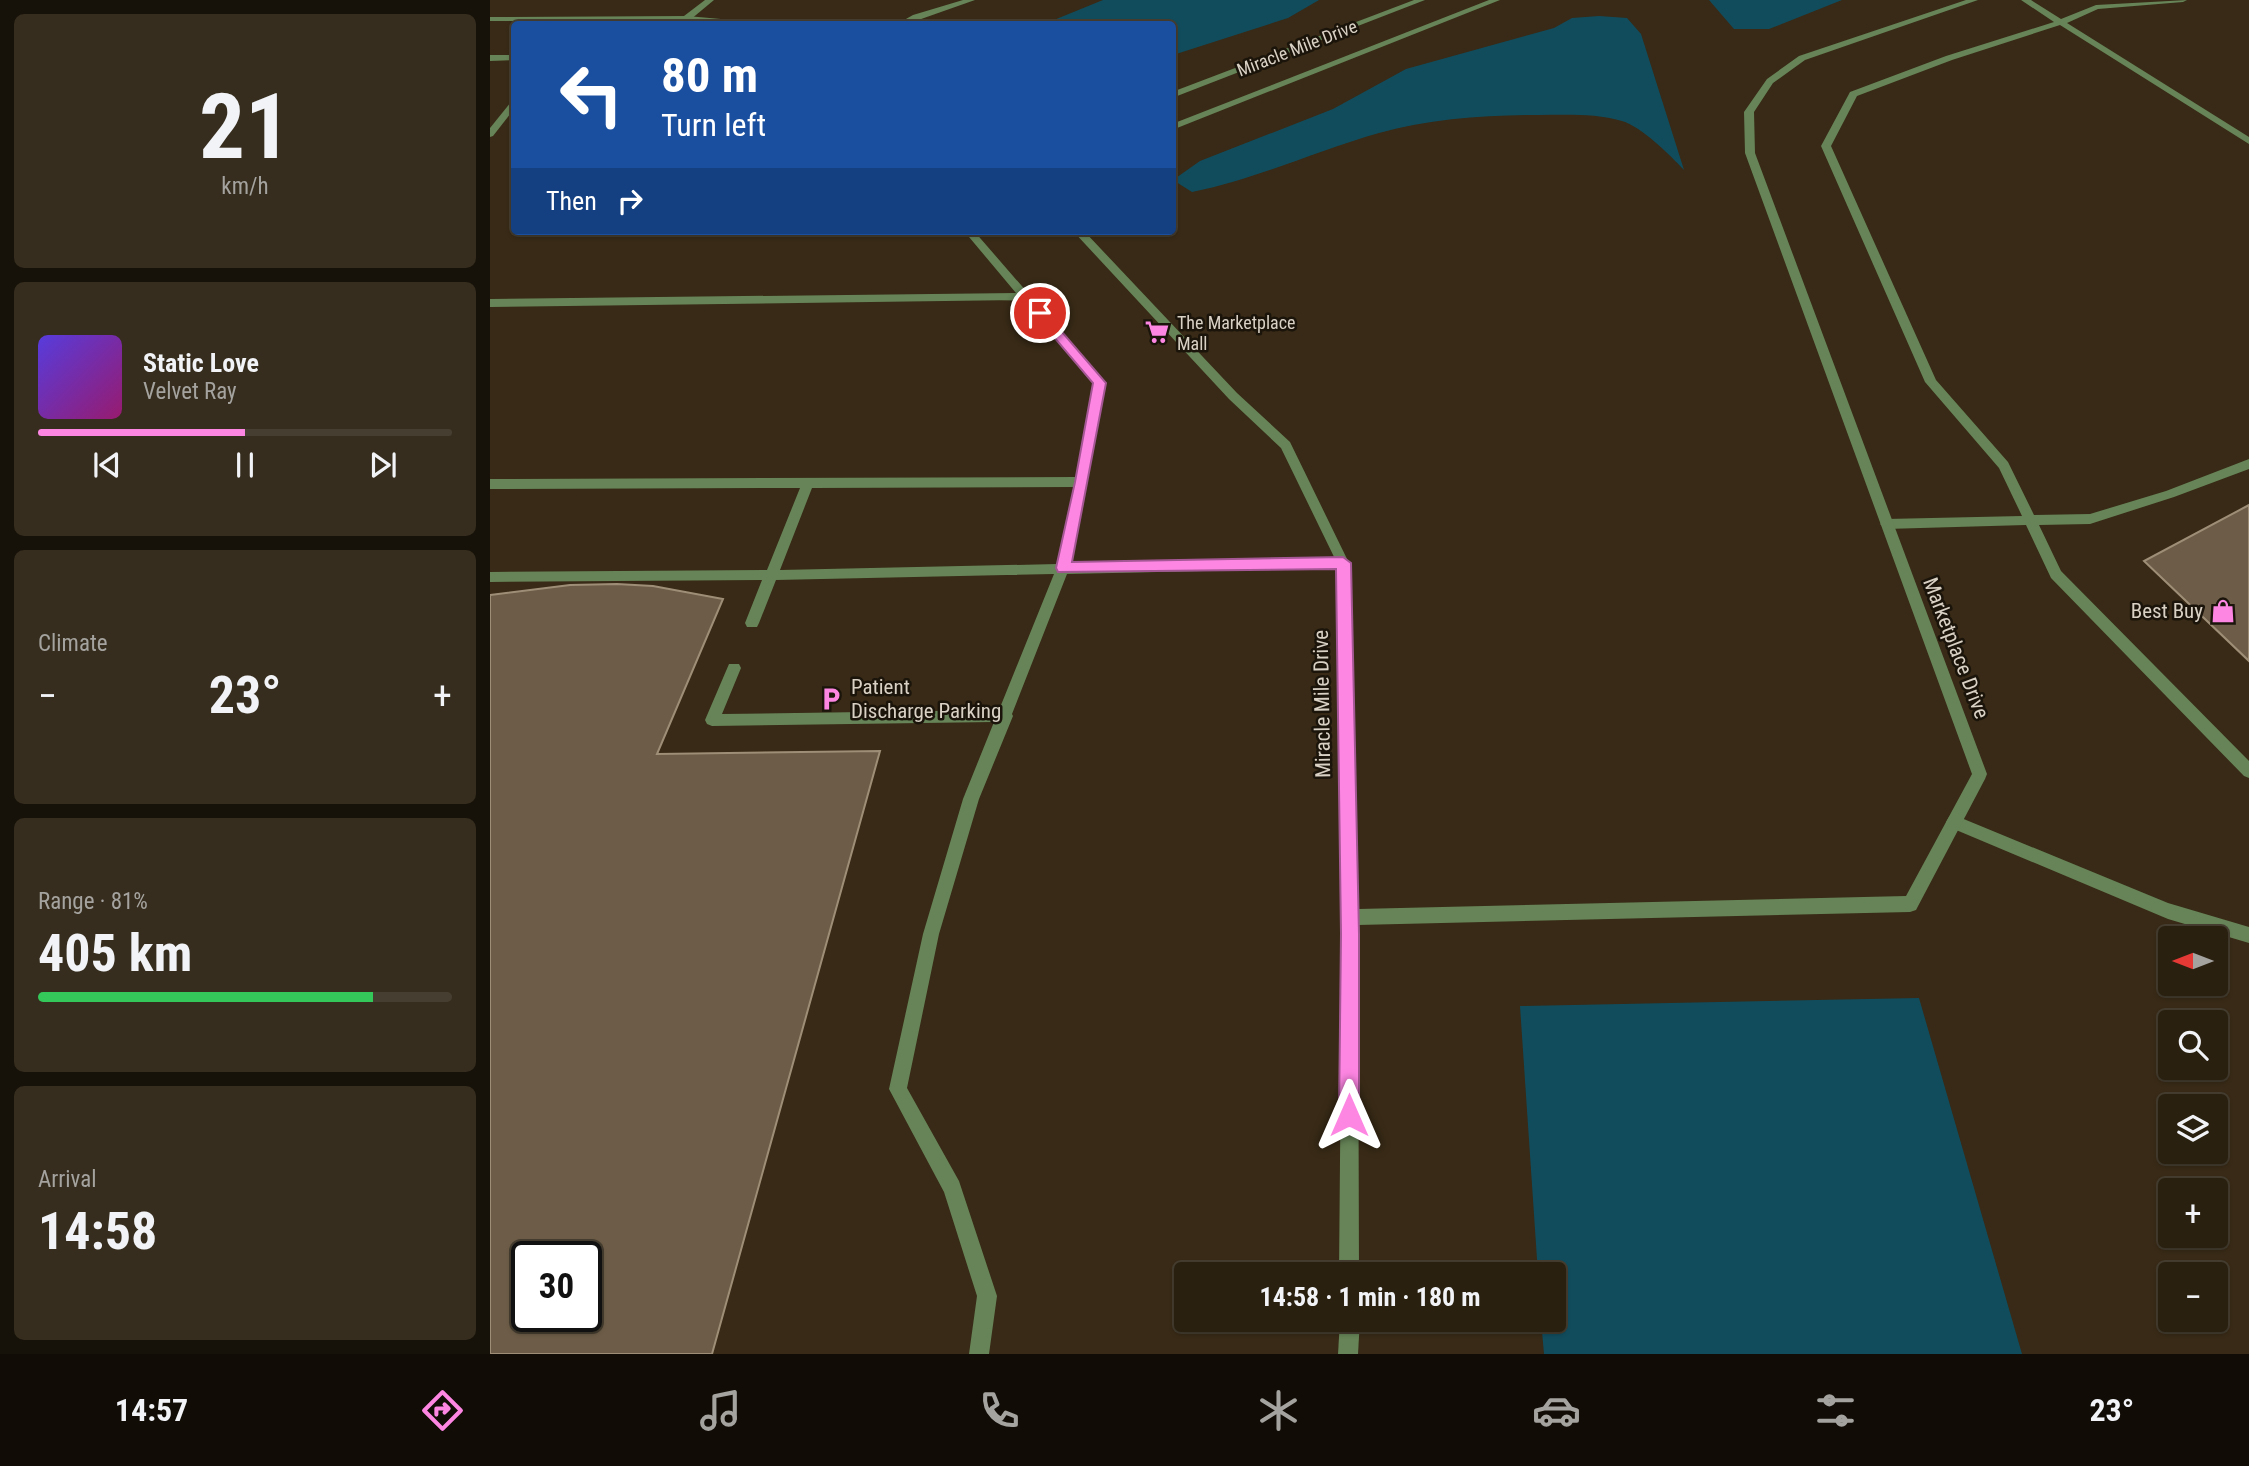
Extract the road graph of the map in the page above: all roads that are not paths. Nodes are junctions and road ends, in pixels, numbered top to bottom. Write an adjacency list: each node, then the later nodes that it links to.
1 (710, 0): 8 (street)
2 (971, 0): 12 (street)
3 (1421, 0): 16 (street, Miracle Mile Drive)
4 (1496, 0): 18 (street)
5 (1974, 0): 30 (street, Marketplace Drive)
6 (2025, 0): 13 (street)
7 (2183, 0): 13 (street)
8 (687, 18): 10 (street); 11 (street)
9 (490, 19): 10 (street)
10 (581, 21)
11 (721, 21)
12 (907, 21)
13 (2062, 22): 20 (street); 29 (street)
14 (490, 58): 15 (street)
15 (511, 58)
16 (1176, 93)
17 (511, 108): 19 (street)
18 (1176, 125)
19 (490, 134)
20 (2249, 141)
21 (972, 235): 23 (street)
22 (1092, 239): 31 (street, Miracle Mile Drive)
23 (1025, 296): 24 (street); 26 (street)
24 (490, 303)
25 (2249, 464): 29 (street)
26 (1082, 482): 27 (street); 32 (street)
27 (808, 483): 28 (street); 33 (street)
28 (490, 484)
29 (2029, 521): 30 (street); 38 (street)
30 (1886, 524): 39 (street, Marketplace Drive)
31 (1343, 563): 32 (street); 40 (street, Miracle Mile Drive)
32 (1063, 568): 33 (street); 37 (street)
33 (771, 575): 34 (street); 35 (street)
34 (490, 577)
35 (752, 623)
36 (734, 668): 37 (street)
37 (1006, 716): 44 (street)
38 (2249, 771)
39 (1954, 822): 40 (street, Marketplace Drive); 41 (street)
40 (1349, 917): 42 (street, Miracle Mile Drive)
41 (2249, 935)
42 (1349, 1262)
43 (1349, 1332): 45 (street)
44 (979, 1354)
45 (1348, 1354)

